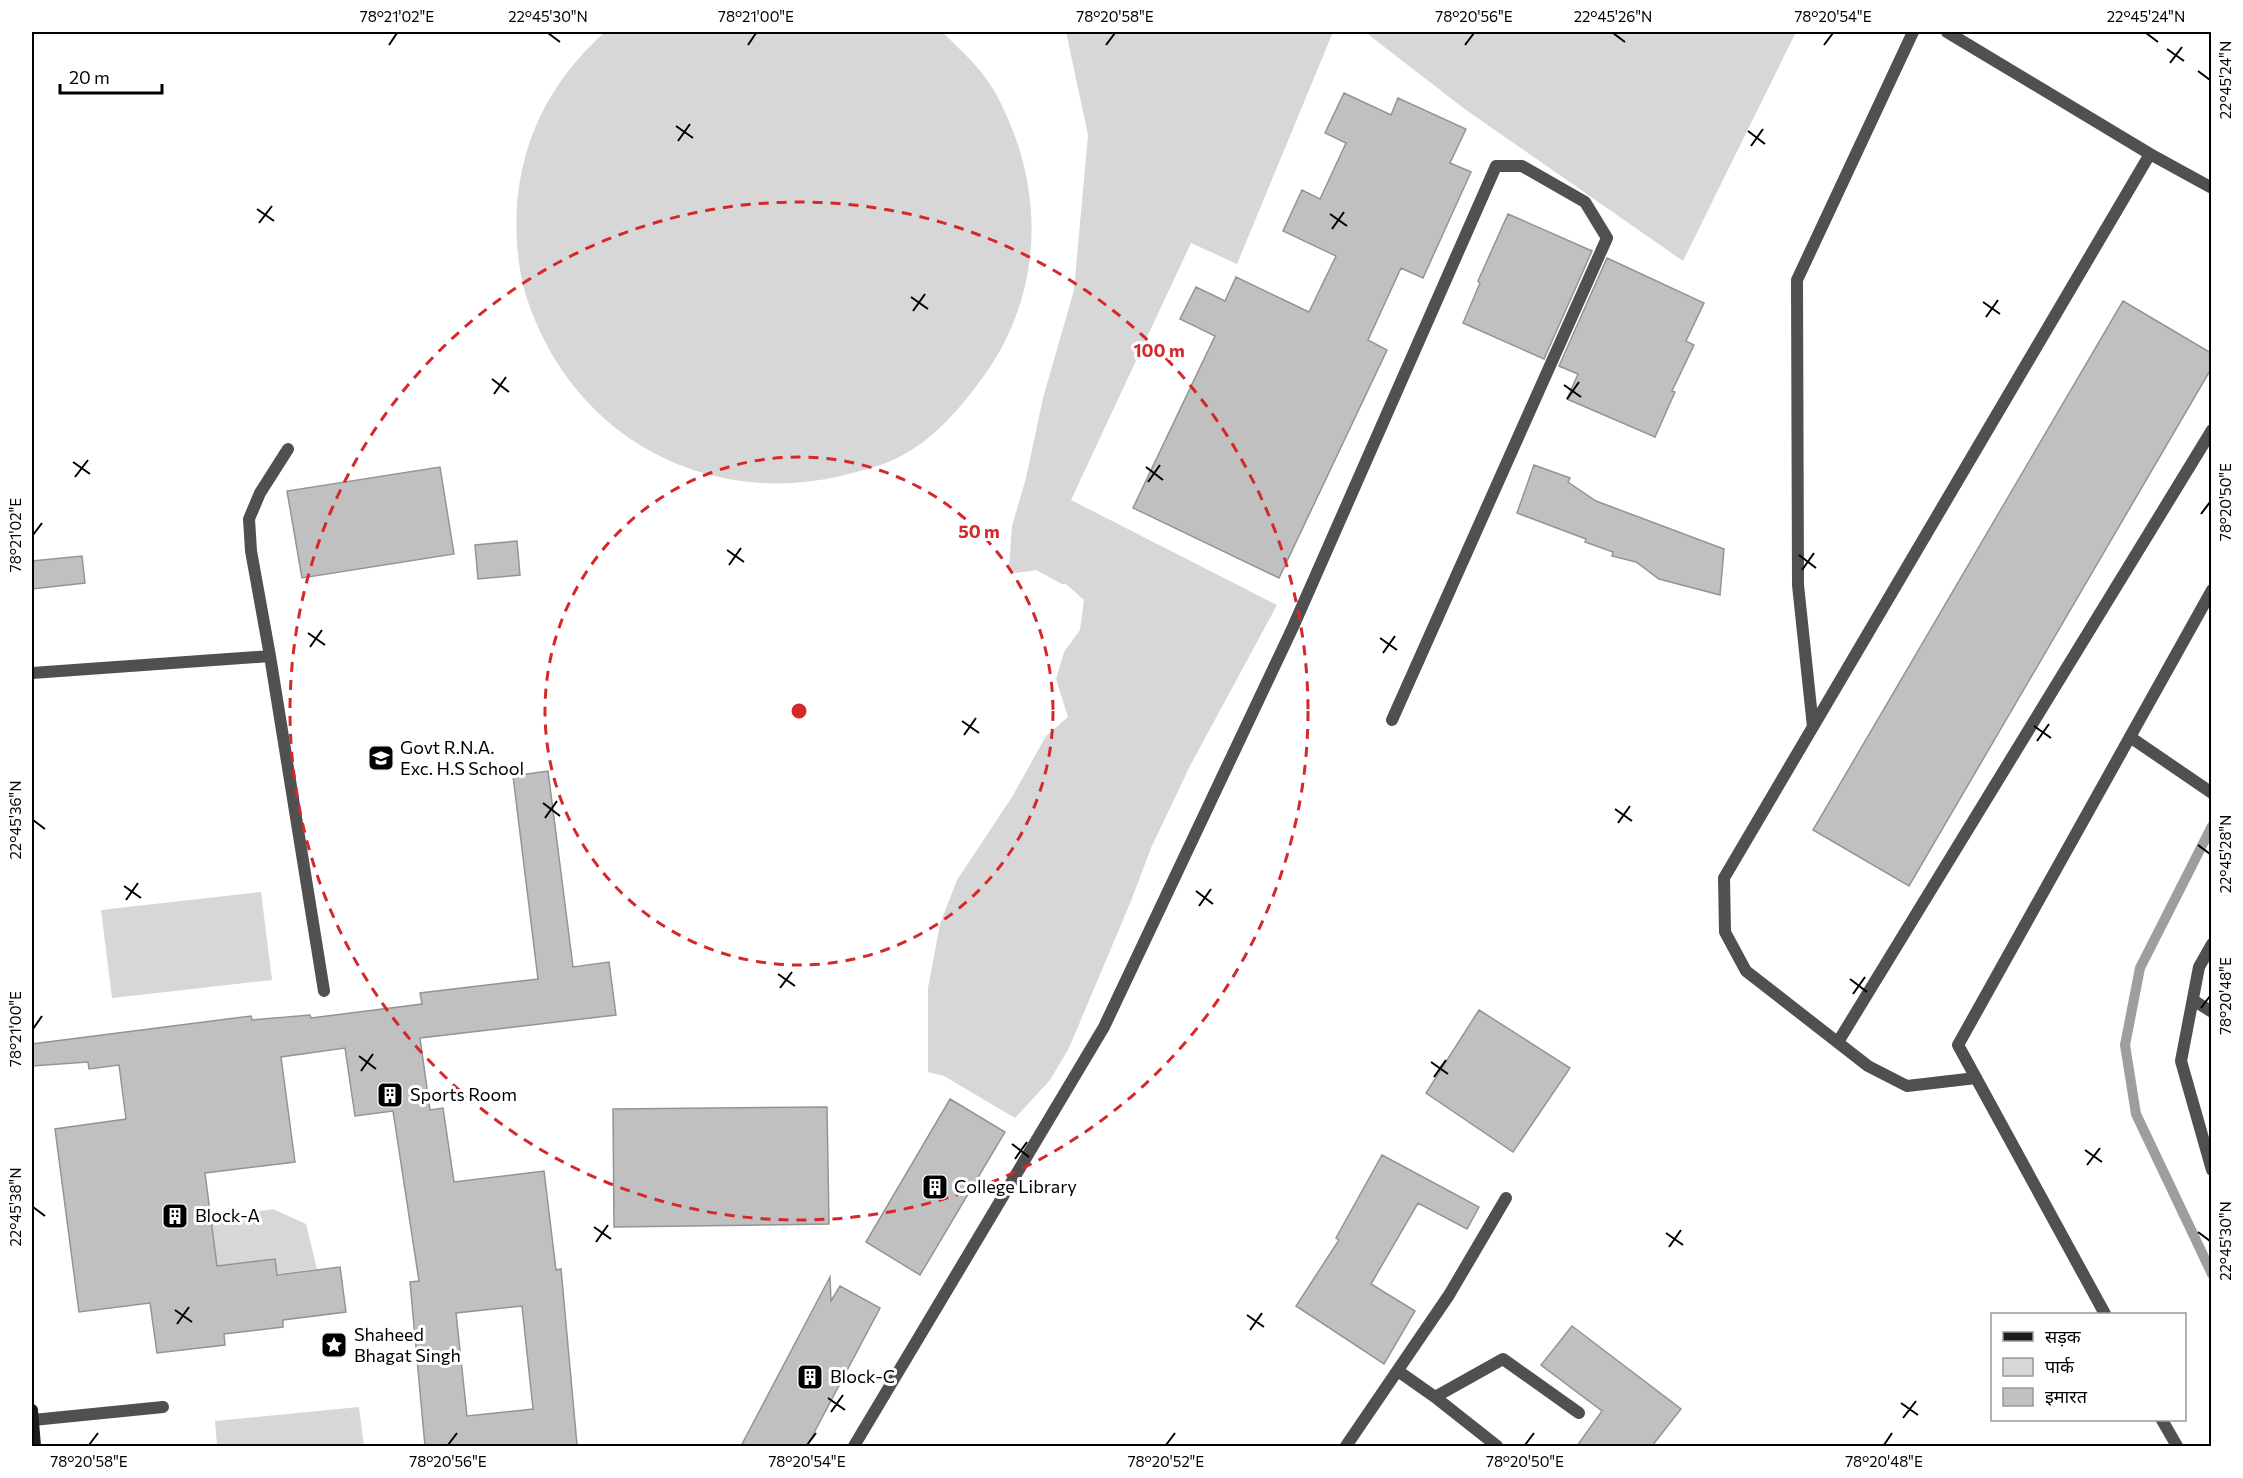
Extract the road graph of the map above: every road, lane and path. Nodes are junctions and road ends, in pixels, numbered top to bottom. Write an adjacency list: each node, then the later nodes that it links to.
1 (1913, 32): 11 (street)
2 (1947, 32): 3 (street)
3 (2150, 154): 4 (street); 11 (street)
4 (2211, 188)
5 (2211, 430): 18 (street)
6 (288, 449): 8 (street)
7 (2211, 591): 12 (street)
8 (270, 656): 9 (street); 15 (street)
9 (32, 673)
10 (1392, 720): 30 (street)
11 (1813, 727): 18 (street)
12 (2130, 737): 13 (street); 19 (street)
13 (2211, 793)
14 (2211, 944): 16 (street)
15 (324, 991)
16 (2193, 1000): 17 (street); 20 (street)
17 (2211, 1012)
18 (1838, 1042): 19 (street)
19 (1976, 1078): 22 (street)
20 (2211, 1170)
21 (1506, 1198): 23 (street)
22 (2104, 1313)
23 (1398, 1371): 24 (street); 31 (street)
24 (1435, 1397): 26 (street); 32 (street)
25 (163, 1407): 27 (street)
26 (1579, 1413)
27 (32, 1415): 29 (main road)
28 (2163, 1421): 33 (street)
29 (35, 1446)
30 (854, 1446)
31 (1346, 1446)
32 (1497, 1446)
33 (2177, 1446)

